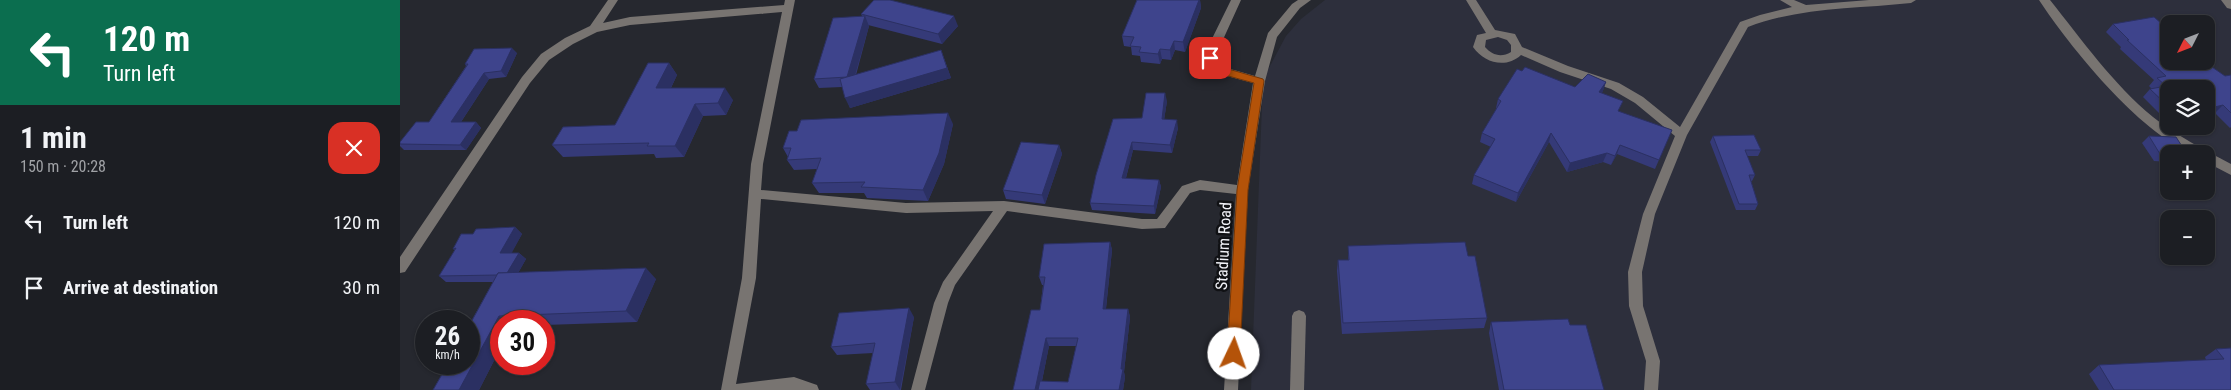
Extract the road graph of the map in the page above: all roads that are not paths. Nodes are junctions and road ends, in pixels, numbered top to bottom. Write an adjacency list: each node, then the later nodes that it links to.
1 (613, 0): 12 (street)
2 (1236, 0): 15 (street)
3 (1306, 0): 15 (street, Stadium Road)
4 (1471, 0): 13 (street)
5 (1784, 0): 11 (street)
6 (1911, 0): 11 (street)
7 (2044, 0): 17 (street)
8 (2226, 0): 10 (street)
9 (788, 4): 12 (street); 21 (street)
10 (2231, 6)
11 (1806, 10): 16 (street)
12 (594, 29): 23 (street)
13 (1491, 33): 14 (street); 14 (street)
14 (1518, 50): 16 (street)
15 (1259, 81): 20 (street, Stadium Road)
16 (1681, 135): 31 (street)
17 (2187, 145)
18 (2215, 161): 19 (street)
19 (2231, 170)
20 (1242, 190): 22 (street); 29 (street, Stadium Road)
21 (754, 194): 22 (street); 25 (street)
22 (1004, 206): 28 (street)
23 (400, 268)
24 (1299, 316): 30 (street)
25 (728, 390)
26 (738, 390): 27 (street)
27 (812, 390)
28 (918, 390)
29 (1232, 390)
30 (1297, 390)
31 (1651, 390)

